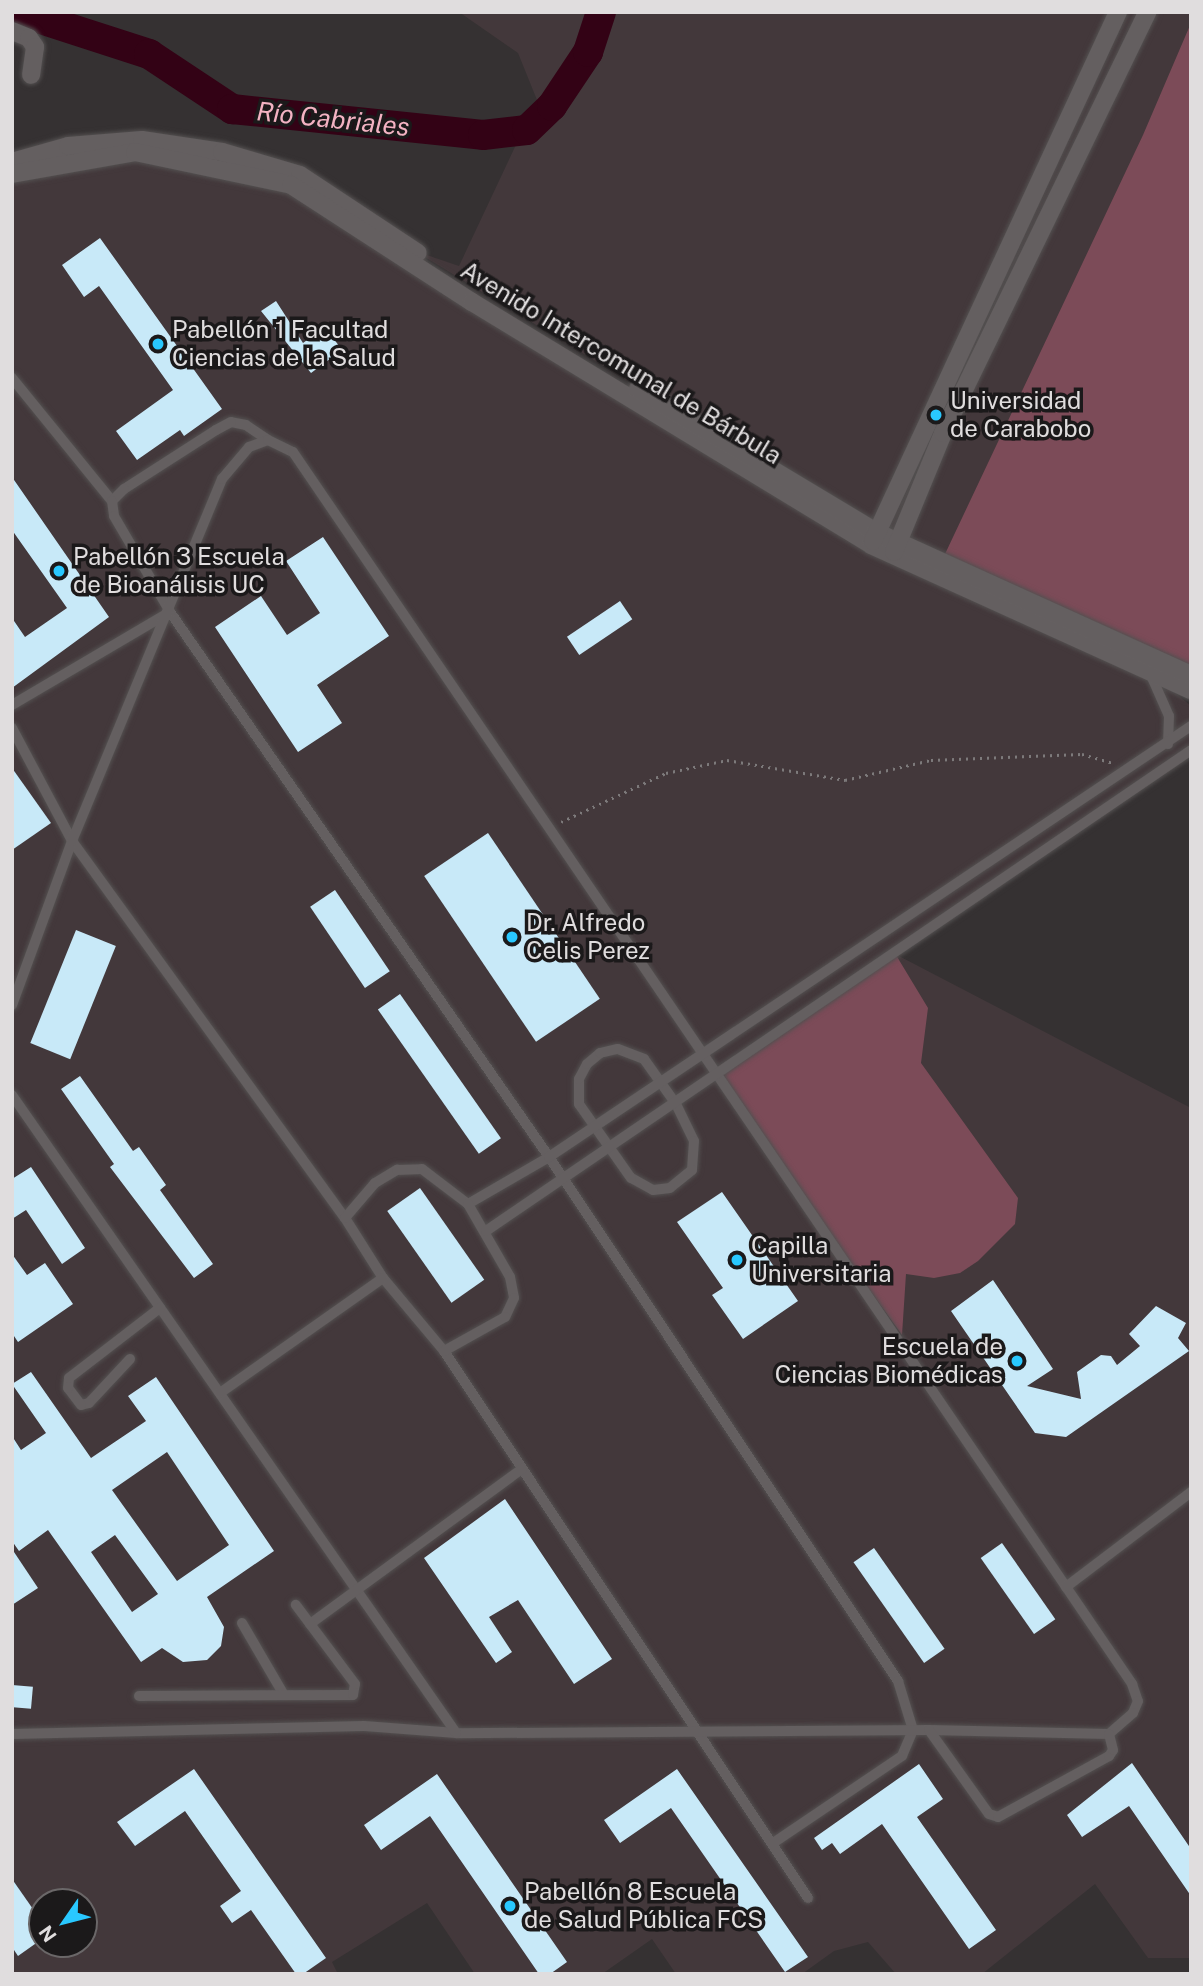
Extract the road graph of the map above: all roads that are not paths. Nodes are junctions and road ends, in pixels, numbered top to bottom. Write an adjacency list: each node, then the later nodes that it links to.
1 (1118, 12): 10 (street)
2 (1147, 12): 11 (street)
3 (12, 31): 4 (street)
4 (31, 75)
5 (12, 162): 10 (street, Avenido Intercomunal de Bárbula)
6 (12, 174): 10 (street, Avenido Intercomunal de Bárbula)
7 (12, 378): 9 (lane)
8 (268, 440): 9 (lane); 12 (lane); 25 (lane)
9 (112, 501): 12 (lane)
10 (874, 538): 11 (street, Avenido Intercomunal de Bárbula)
11 (895, 548): 13 (street, Avenido Intercomunal de Bárbula); 14 (street, Avenido Intercomunal de Bárbula)
12 (170, 612): 16 (lane); 23 (lane); 32 (lane)
13 (1147, 670): 15 (street, Avenido Intercomunal de Bárbula); 19 (lane)
14 (1191, 675)
15 (1191, 690)
16 (12, 705)
17 (1191, 726): 19 (lane)
18 (12, 728): 23 (lane)
19 (1168, 744): 25 (lane)
20 (1191, 751): 22 (lane)
21 (1191, 758): 22 (lane)
22 (1171, 765): 26 (lane)
23 (72, 841): 24 (lane); 35 (lane)
24 (12, 1005)
25 (703, 1056): 26 (lane); 27 (lane)
26 (717, 1077): 29 (lane); 44 (lane)
27 (662, 1083): 29 (lane); 30 (lane); 30 (lane)
28 (12, 1095): 38 (lane)
29 (676, 1104): 31 (lane); 31 (lane)
30 (595, 1127): 31 (lane); 32 (lane)
31 (610, 1148): 33 (lane)
32 (550, 1157): 33 (lane); 34 (lane)
33 (563, 1179): 36 (lane); 51 (lane)
34 (468, 1204): 35 (lane); 36 (lane)
35 (345, 1218): 37 (lane)
36 (486, 1231): 39 (lane)
37 (383, 1278): 39 (lane); 41 (lane)
38 (160, 1308): 40 (lane); 41 (lane)
39 (444, 1351): 42 (lane)
40 (130, 1359)
41 (220, 1393): 45 (lane)
42 (522, 1469): 45 (lane); 53 (lane)
43 (1191, 1492): 44 (lane)
44 (1066, 1587): 56 (lane)
45 (356, 1589): 48 (lane); 54 (lane)
46 (296, 1605): 48 (lane)
47 (242, 1623): 49 (lane)
48 (310, 1624): 49 (lane)
49 (284, 1695): 50 (lane)
50 (139, 1696)
51 (912, 1730): 52 (lane); 53 (lane); 57 (lane)
52 (929, 1730): 56 (lane); 56 (lane)
53 (699, 1731): 54 (lane); 57 (lane)
54 (456, 1733): 55 (lane)
55 (12, 1734)
56 (1109, 1734)
57 (773, 1843): 58 (lane)
58 (808, 1898)

